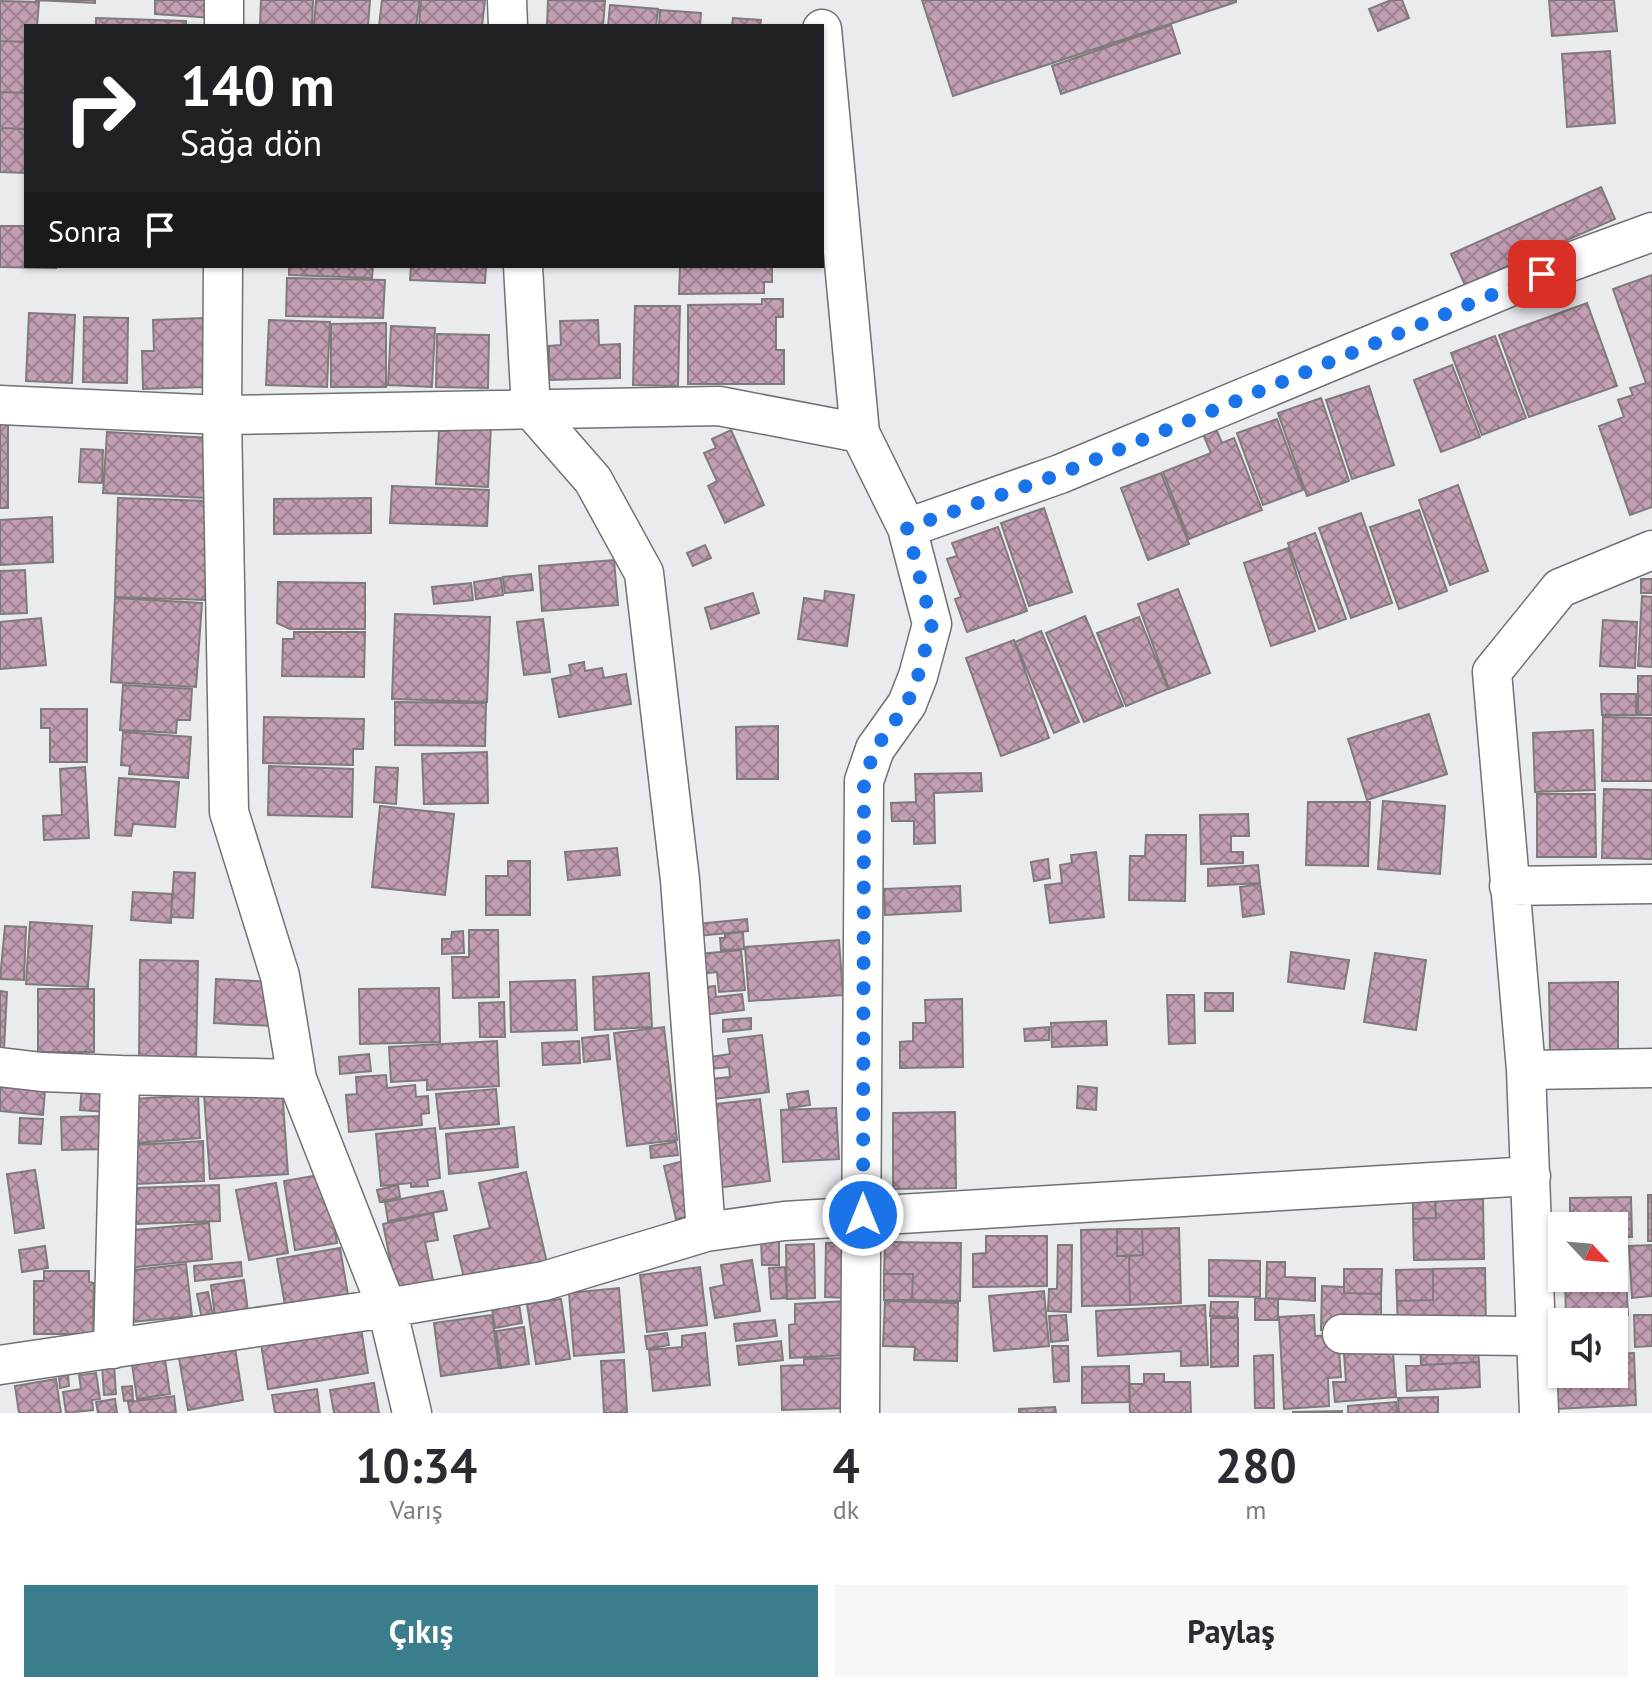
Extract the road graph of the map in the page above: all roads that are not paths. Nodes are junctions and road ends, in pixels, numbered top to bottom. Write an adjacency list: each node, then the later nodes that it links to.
1 (224, 0): 4 (street)
2 (507, 0): 5 (street)
3 (819, 0): 6 (street)
4 (224, 24)
5 (508, 24)
6 (822, 24)
7 (824, 48): 14 (street)
8 (1652, 232): 15 (street)
9 (223, 268): 13 (street)
10 (523, 268): 12 (street)
11 (0, 405): 13 (street)
12 (531, 409): 13 (street); 14 (street); 26 (street)
13 (222, 415): 23 (street)
14 (860, 433): 15 (street)
15 (907, 528): 25 (street)
16 (1652, 550): 18 (street)
17 (1652, 884): 18 (street)
18 (1509, 886): 21 (street)
19 (0, 1067): 22 (street)
20 (1652, 1068): 21 (street)
21 (1526, 1070): 24 (street)
22 (120, 1075): 23 (street); 30 (street)
23 (297, 1079): 27 (street)
24 (1531, 1176): 25 (street); 29 (street)
25 (863, 1215): 26 (street); 33 (street)
26 (706, 1232): 27 (street)
27 (387, 1308): 30 (street); 32 (street)
28 (1342, 1334): 29 (street)
29 (1534, 1336): 34 (street)
30 (113, 1349): 31 (street)
31 (0, 1365)
32 (412, 1413)
33 (860, 1413)
34 (1539, 1413)

